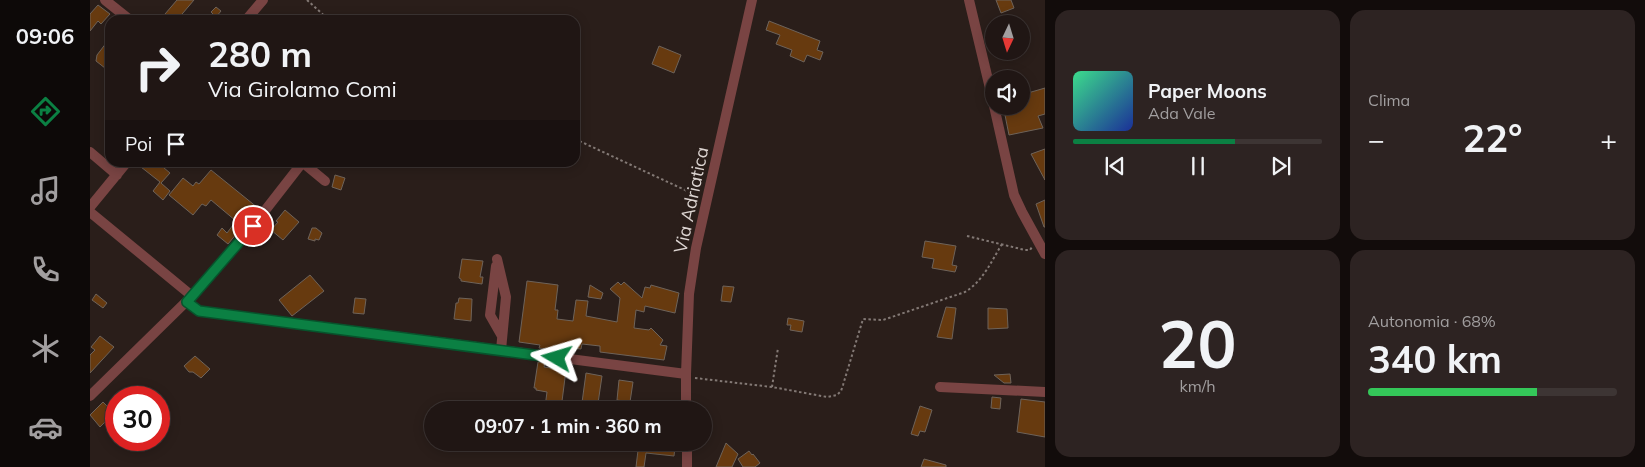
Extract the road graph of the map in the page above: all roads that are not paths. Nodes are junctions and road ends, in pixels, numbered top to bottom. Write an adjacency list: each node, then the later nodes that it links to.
1 (105, 0): 5 (street)
2 (263, 0): 6 (street)
3 (752, 0): 24 (street, Via Adriatica)
4 (969, 0): 7 (street)
5 (124, 15)
6 (250, 15)
7 (986, 70)
8 (996, 115): 19 (street)
9 (90, 152): 10 (street)
10 (105, 165)
11 (108, 167): 15 (street)
12 (123, 167): 15 (street)
13 (298, 167): 21 (street)
14 (308, 167): 16 (street)
15 (117, 175): 17 (street)
16 (325, 182)
17 (90, 207)
18 (90, 212): 21 (street)
19 (1041, 238): 20 (street)
20 (1045, 254)
21 (190, 299): 23 (street); 27 (street)
22 (502, 337): 22 (street); 23 (street)
23 (501, 350): 24 (street)
24 (686, 374): 28 (street, Via Adriatica)
25 (940, 387): 26 (street)
26 (1045, 392)
27 (90, 396)
28 (686, 401)
29 (687, 451): 30 (street)
30 (687, 467)

